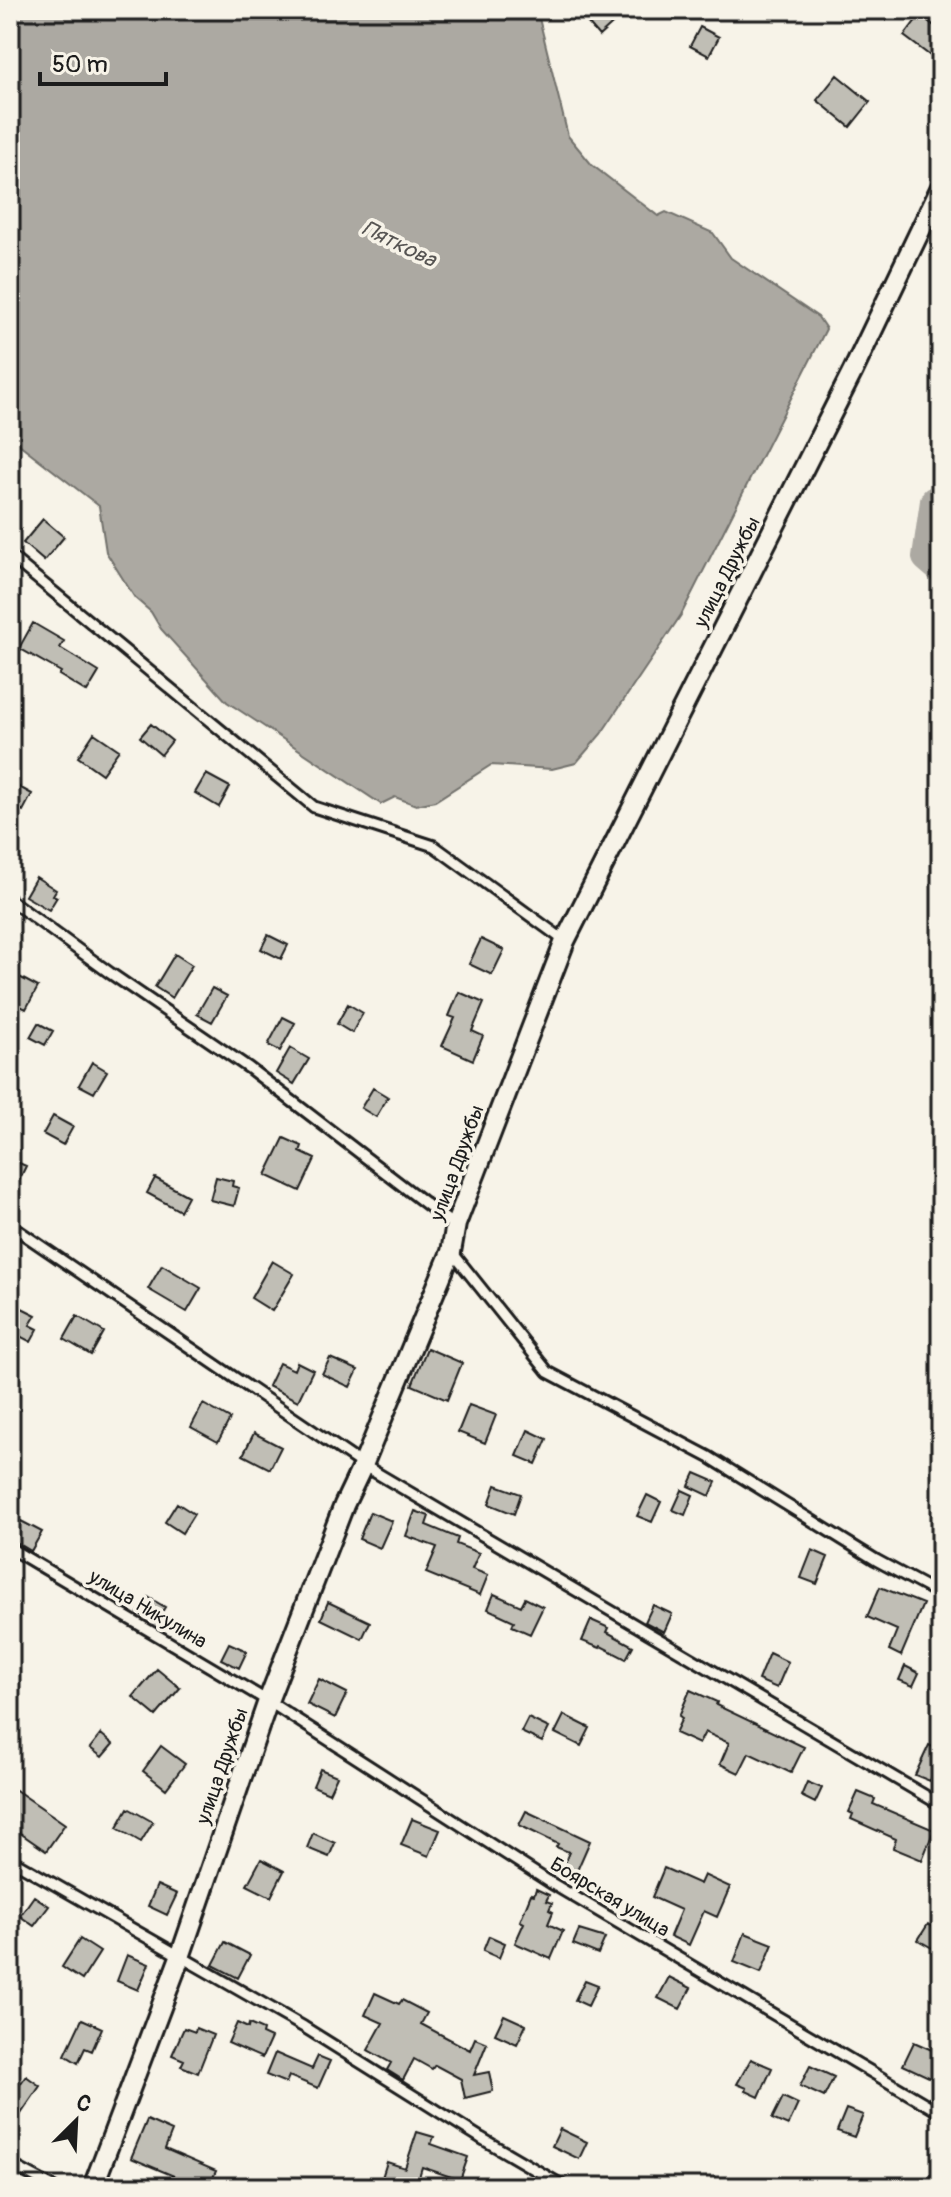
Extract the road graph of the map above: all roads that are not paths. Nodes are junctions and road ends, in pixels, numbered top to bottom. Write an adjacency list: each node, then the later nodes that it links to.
1 (941, 187): 4 (street, улица Дружбы)
2 (10, 556): 4 (lane)
3 (10, 900): 5 (lane)
4 (565, 941): 5 (street, улица Дружбы)
5 (456, 1224): 7 (lane)
6 (10, 1225): 8 (lane)
7 (451, 1252): 8 (street, улица Дружбы); 10 (lane)
8 (363, 1465): 11 (street, улица Дружбы); 12 (lane)
9 (10, 1548): 11 (lane, улица Никулина)
10 (941, 1595)
11 (268, 1701): 14 (street, улица Дружбы); 15 (lane, Боярская улица)
12 (941, 1805)
13 (10, 1859): 14 (lane)
14 (180, 1957): 18 (street, улица Дружбы); 19 (lane)
15 (941, 2113)
16 (10, 2164): 17 (lane)
17 (53, 2187)
18 (93, 2187)
19 (565, 2187)

